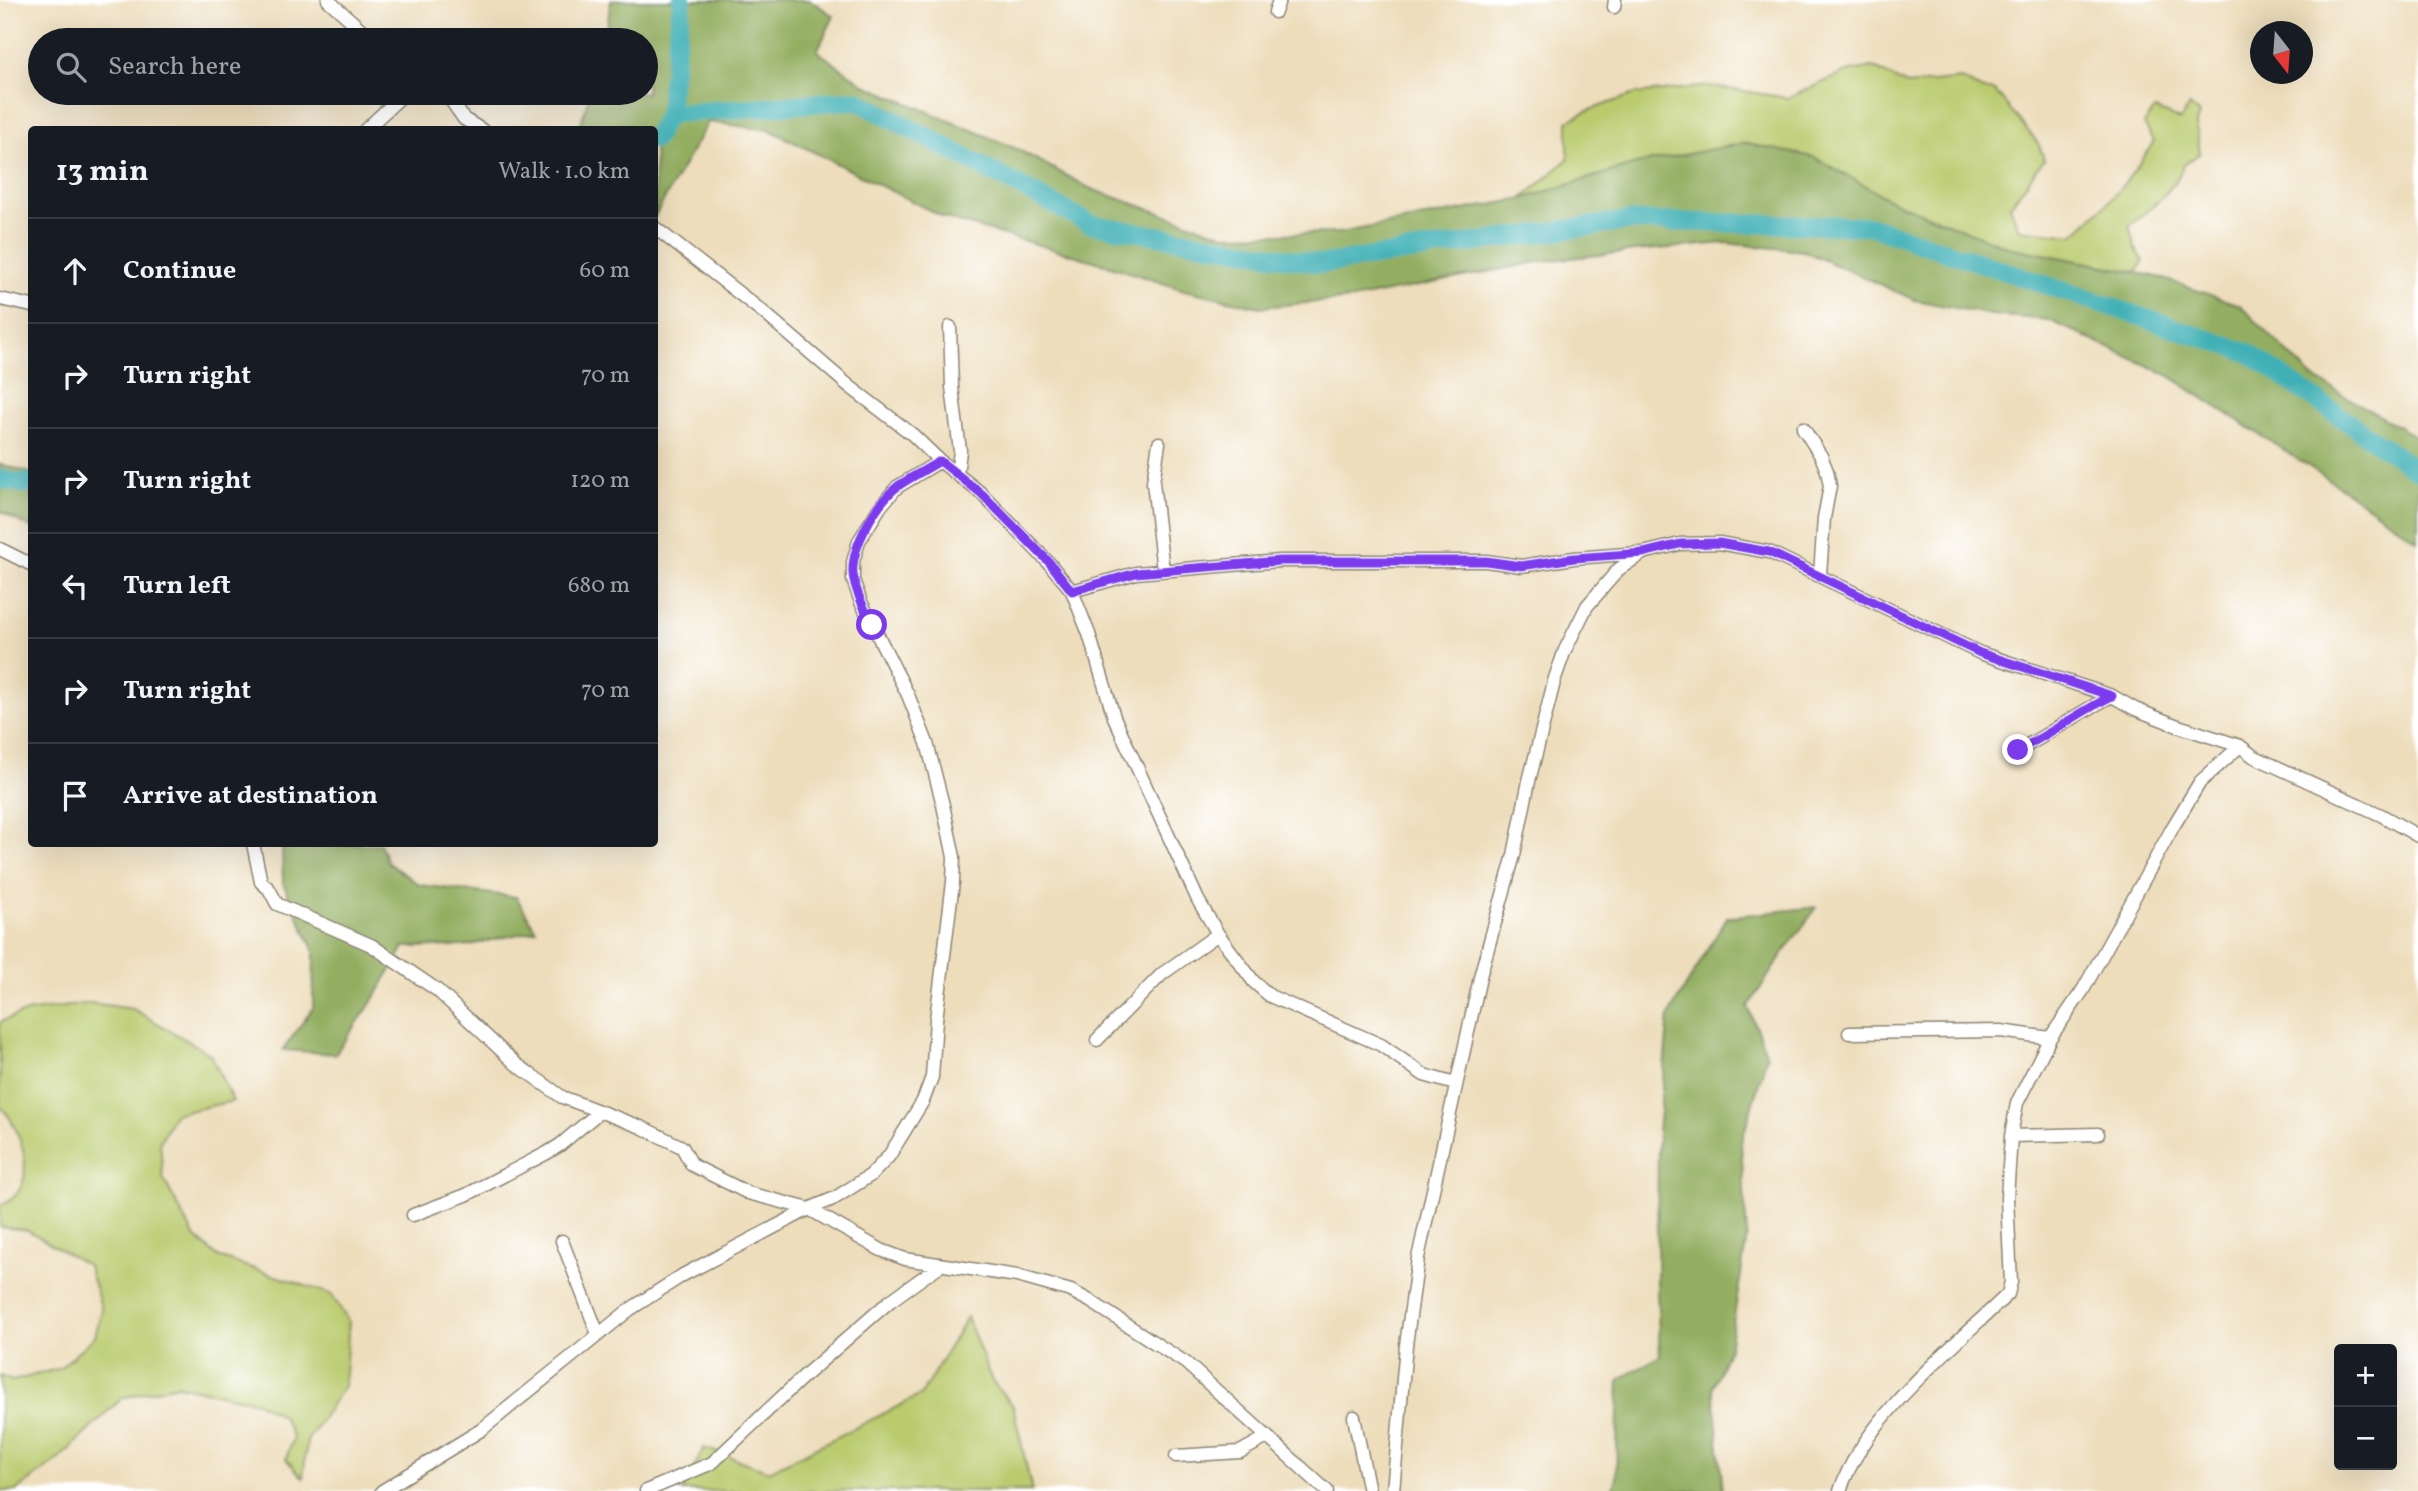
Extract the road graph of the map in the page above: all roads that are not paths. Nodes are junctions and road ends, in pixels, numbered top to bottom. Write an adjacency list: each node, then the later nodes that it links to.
1 (328, 0): 2 (street)
2 (360, 28)
3 (392, 105): 5 (street)
4 (454, 105): 6 (street)
5 (369, 126)
6 (475, 126)
7 (658, 230): 13 (street)
8 (0, 299): 9 (street)
9 (28, 305)
10 (950, 327): 14 (street)
11 (1803, 428): 19 (street)
12 (1159, 443): 18 (street)
13 (940, 461): 14 (street); 34 (street)
14 (957, 474): 20 (street)
15 (0, 549): 17 (street)
16 (1643, 553): 18 (street); 19 (street); 30 (street)
17 (28, 563)
18 (1163, 570): 20 (street)
19 (1820, 575): 21 (street)
20 (1072, 591): 26 (street)
21 (2112, 696): 22 (street); 23 (street)
22 (2240, 746): 24 (street); 28 (street)
23 (2018, 750)
24 (2418, 836)
25 (254, 847): 31 (street)
26 (1218, 934): 29 (street); 30 (street)
27 (1849, 1033): 28 (street)
28 (2050, 1038): 33 (street)
29 (1097, 1040)
30 (1455, 1084): 46 (street)
31 (598, 1113): 34 (street); 35 (street)
32 (2098, 1134): 33 (street)
33 (2011, 1136): 47 (street)
34 (808, 1209): 37 (street); 38 (street)
35 (413, 1215)
36 (562, 1241): 38 (street)
37 (939, 1266): 40 (street); 43 (street)
38 (598, 1334): 42 (street)
39 (1354, 1417): 45 (street)
40 (1267, 1437): 41 (street); 44 (street)
41 (1177, 1456)
42 (382, 1491)
43 (646, 1491)
44 (1328, 1491)
45 (1369, 1491)
46 (1393, 1491)
47 (1840, 1491)

